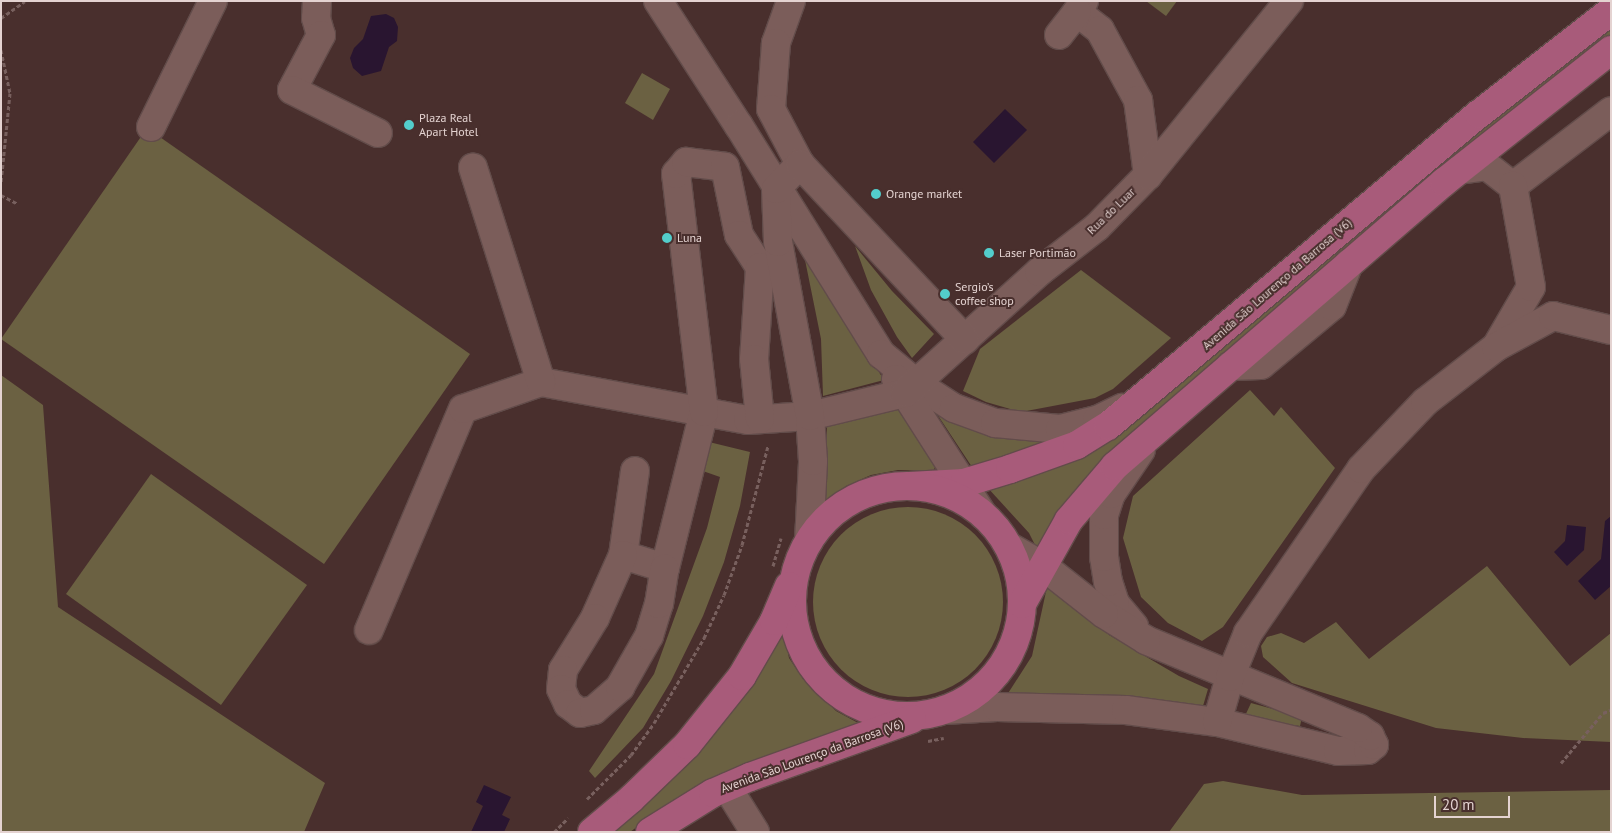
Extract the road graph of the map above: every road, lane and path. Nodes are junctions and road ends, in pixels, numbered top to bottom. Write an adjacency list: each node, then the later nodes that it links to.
1 (26, 1): 9 (path)
2 (213, 1): 14 (street)
3 (317, 1): 15 (street)
4 (658, 1): 22 (street)
5 (791, 1): 16 (street)
6 (1289, 1): 19 (street, Rua do Luar)
7 (1080, 6): 10 (street); 19 (street)
8 (1611, 11): 34 (main road, Avenida São Lourenço da Barrosa (V6))
9 (1, 18)
10 (1059, 35)
11 (1, 50): 20 (path)
12 (1611, 50): 18 (main road, Avenida São Lourenço da Barrosa (V6))
13 (1611, 111): 21 (street)
14 (152, 126)
15 (378, 133)
16 (800, 164): 22 (street); 30 (street)
17 (473, 168): 32 (street)
18 (1459, 170): 21 (street); 38 (main road, Avenida São Lourenço da Barrosa (V6))
19 (1148, 175): 30 (street, Rua do Luar)
20 (1, 183)
21 (1513, 186): 27 (street)
22 (776, 189): 25 (street); 33 (street)
23 (1, 195): 24 (path)
24 (18, 204)
25 (778, 242): 26 (street); 36 (street)
26 (760, 267): 35 (street); 37 (street)
27 (1531, 287): 28 (street); 31 (street)
28 (1553, 316): 29 (street); 31 (street)
29 (1611, 330)
30 (965, 340): 33 (street, Rua do Luar)
31 (1496, 347): 53 (street)
32 (541, 382): 35 (street); 51 (street)
33 (911, 389): 34 (street); 36 (street); 40 (street)
34 (1146, 396): 40 (main road, Avenida São Lourenço da Barrosa (V6))
35 (704, 412): 37 (street); 48 (street)
36 (810, 416): 37 (street); 45 (street)
37 (765, 428): 61 (path)
38 (1155, 430): 47 (main road, Avenida São Lourenço da Barrosa (V6)); 52 (street)
39 (635, 471): 46 (street)
40 (964, 483): 41 (main road, Avenida São Lourenço da Barrosa (V6)); 42 (street)
41 (910, 486): 42 (main road, Avenida São Lourenço da Barrosa (V6)); 45 (main road, Avenida São Lourenço da Barrosa (V6))
42 (983, 515): 44 (main road, Avenida São Lourenço da Barrosa (V6))
43 (783, 530): 49 (path)
44 (1008, 546): 47 (street); 50 (main road, Avenida São Lourenço da Barrosa (V6))
45 (805, 550): 55 (main road, Avenida São Lourenço da Barrosa (V6)); 64 (main road, Avenida São Lourenço da Barrosa (V6))
46 (623, 556): 48 (street); 48 (street)
47 (1043, 566): 50 (main road, Avenida São Lourenço da Barrosa (V6)); 52 (street)
48 (665, 568)
49 (770, 575)
50 (1022, 604): 55 (main road, Avenida São Lourenço da Barrosa (V6))
51 (369, 630)
52 (1146, 640): 53 (street)
53 (1230, 677): 56 (street); 56 (street)
54 (1611, 710): 59 (path)
55 (935, 712): 56 (street); 60 (main road, Avenida São Lourenço da Barrosa (V6))
56 (1217, 722)
57 (947, 738): 58 (path)
58 (918, 743)
59 (1561, 763)
60 (728, 787): 65 (main road, Avenida São Lourenço da Barrosa (V6)); 66 (street)
61 (584, 801)
62 (572, 814): 63 (path)
63 (554, 832)
64 (592, 832)
65 (650, 832)
66 (755, 832)

